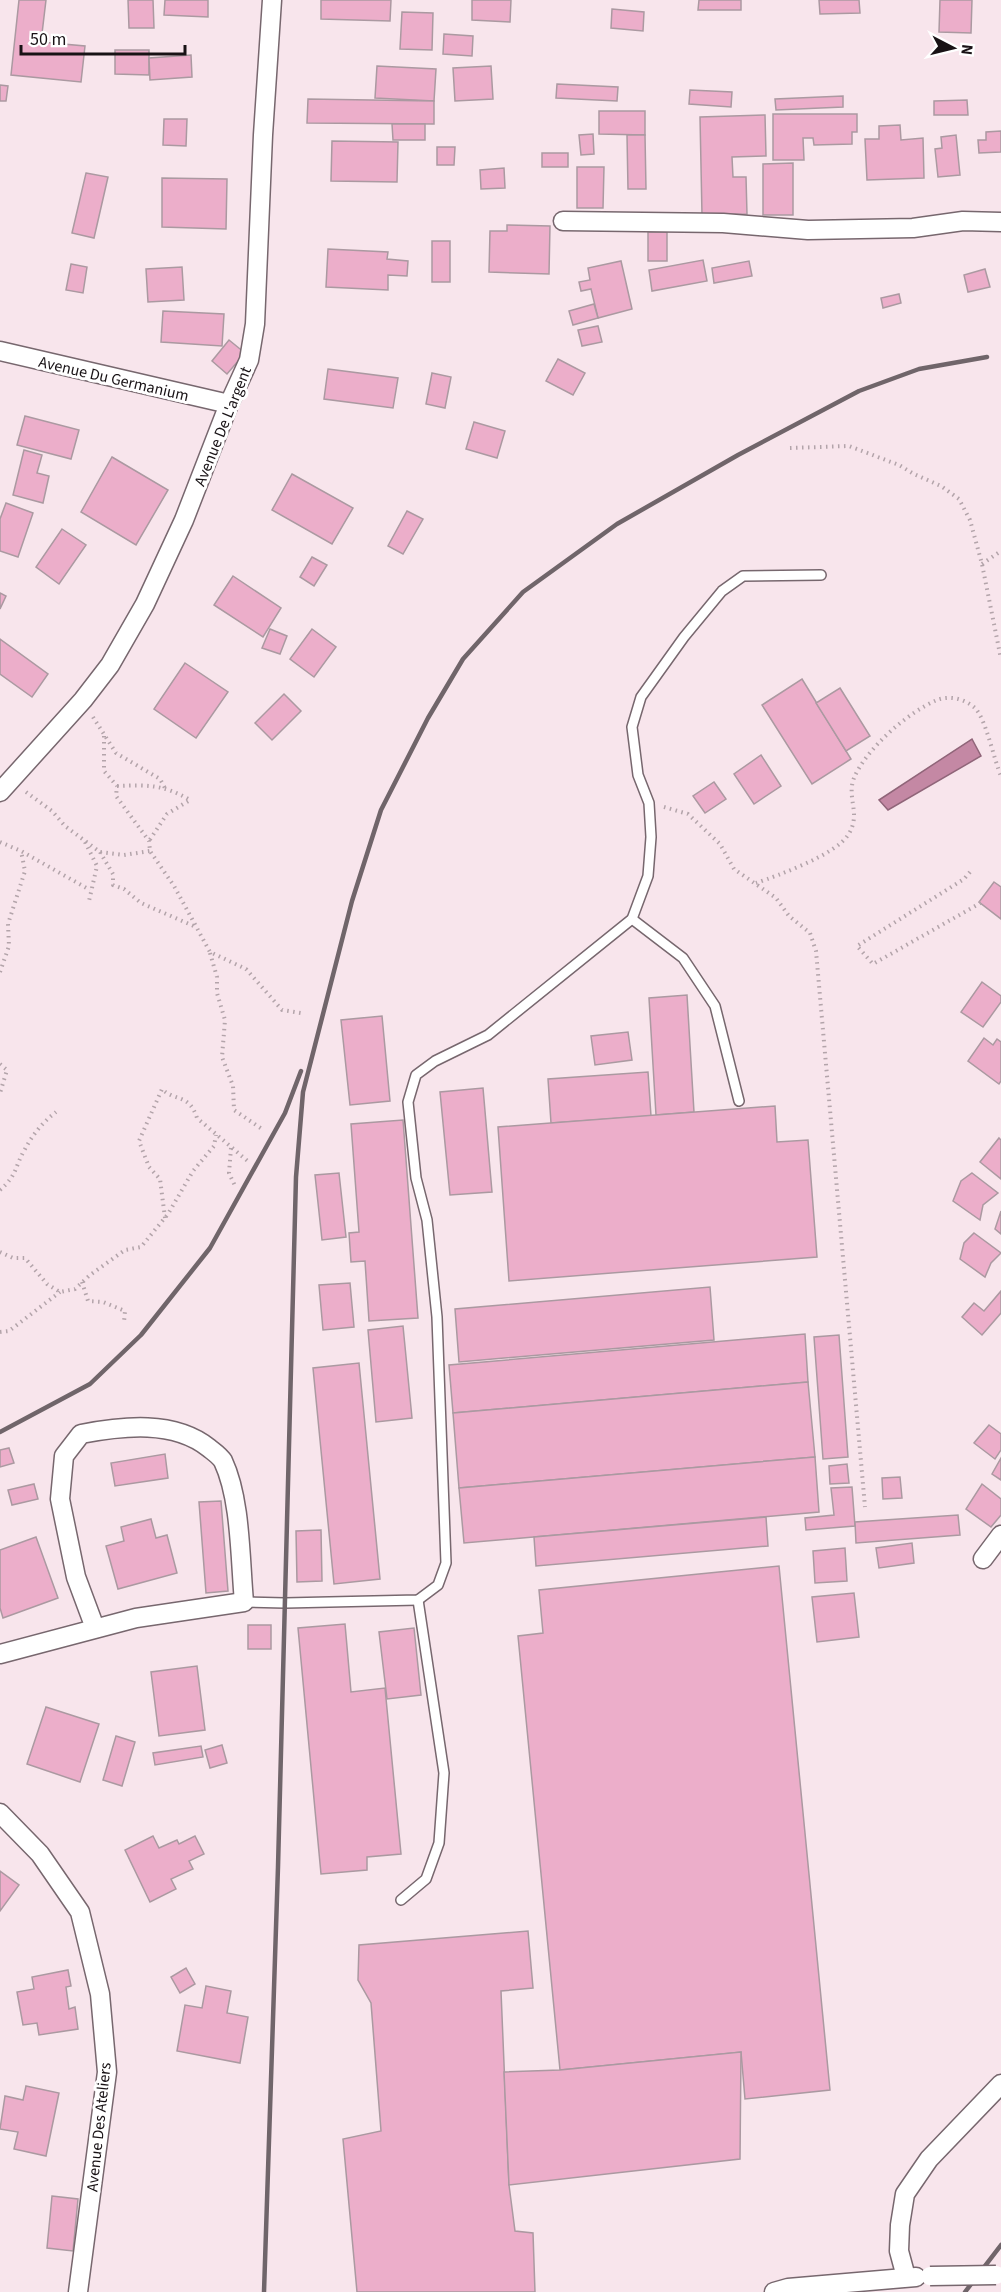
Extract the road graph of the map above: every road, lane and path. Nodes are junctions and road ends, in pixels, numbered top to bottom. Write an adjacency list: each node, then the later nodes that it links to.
1 (272, 0): 5 (street, Avenue De L'argent)
2 (563, 222): 3 (street)
3 (1001, 222)
4 (0, 351): 5 (street, Avenue Du Germanium)
5 (229, 404): 12 (street, Avenue De L'argent)
6 (790, 448): 8 (path)
7 (1001, 551): 8 (path)
8 (982, 564): 10 (path)
9 (822, 575): 15 (lane)
10 (1001, 659)
11 (1001, 776): 23 (path)
12 (4, 783): 16 (path)
13 (117, 786): 14 (path); 14 (path); 17 (path)
14 (165, 789): 17 (path)
15 (649, 803): 23 (path); 27 (lane)
16 (85, 841): 21 (path); 24 (path)
17 (149, 841): 20 (path)
18 (0, 842): 19 (path)
19 (21, 851): 24 (path); 30 (path)
20 (150, 851): 21 (path); 28 (path)
21 (100, 852): 28 (path)
22 (970, 872): 26 (path)
23 (755, 884): 48 (path)
24 (90, 890): 25 (path)
25 (89, 901)
26 (984, 901)
27 (632, 919): 34 (lane); 51 (lane)
28 (196, 927): 29 (path)
29 (210, 952): 31 (path); 36 (path)
30 (0, 972)
31 (301, 1013)
32 (0, 1064): 33 (path)
33 (0, 1093)
34 (739, 1101)
35 (56, 1112): 41 (path)
36 (262, 1129)
37 (216, 1135): 38 (path); 42 (path); 42 (path)
38 (231, 1147): 39 (path); 40 (path)
39 (250, 1163)
40 (235, 1186)
41 (0, 1190)
42 (165, 1218): 44 (path)
43 (0, 1252): 45 (path)
44 (82, 1282): 45 (path); 46 (path)
45 (60, 1293): 47 (path)
46 (124, 1322)
47 (0, 1332)
48 (865, 1507)
49 (1001, 1535): 50 (street)
50 (983, 1559)
51 (418, 1600): 52 (lane); 56 (lane)
52 (244, 1602): 53 (street); 53 (street)
53 (95, 1628): 54 (street)
54 (0, 1654)
55 (0, 1813): 60 (street, Avenue Des Ateliers)
56 (401, 1900)
57 (1001, 2084): 59 (street)
58 (998, 2275): 59 (street, bridge)
59 (906, 2277): 61 (street)
60 (78, 2292)
61 (774, 2292)

